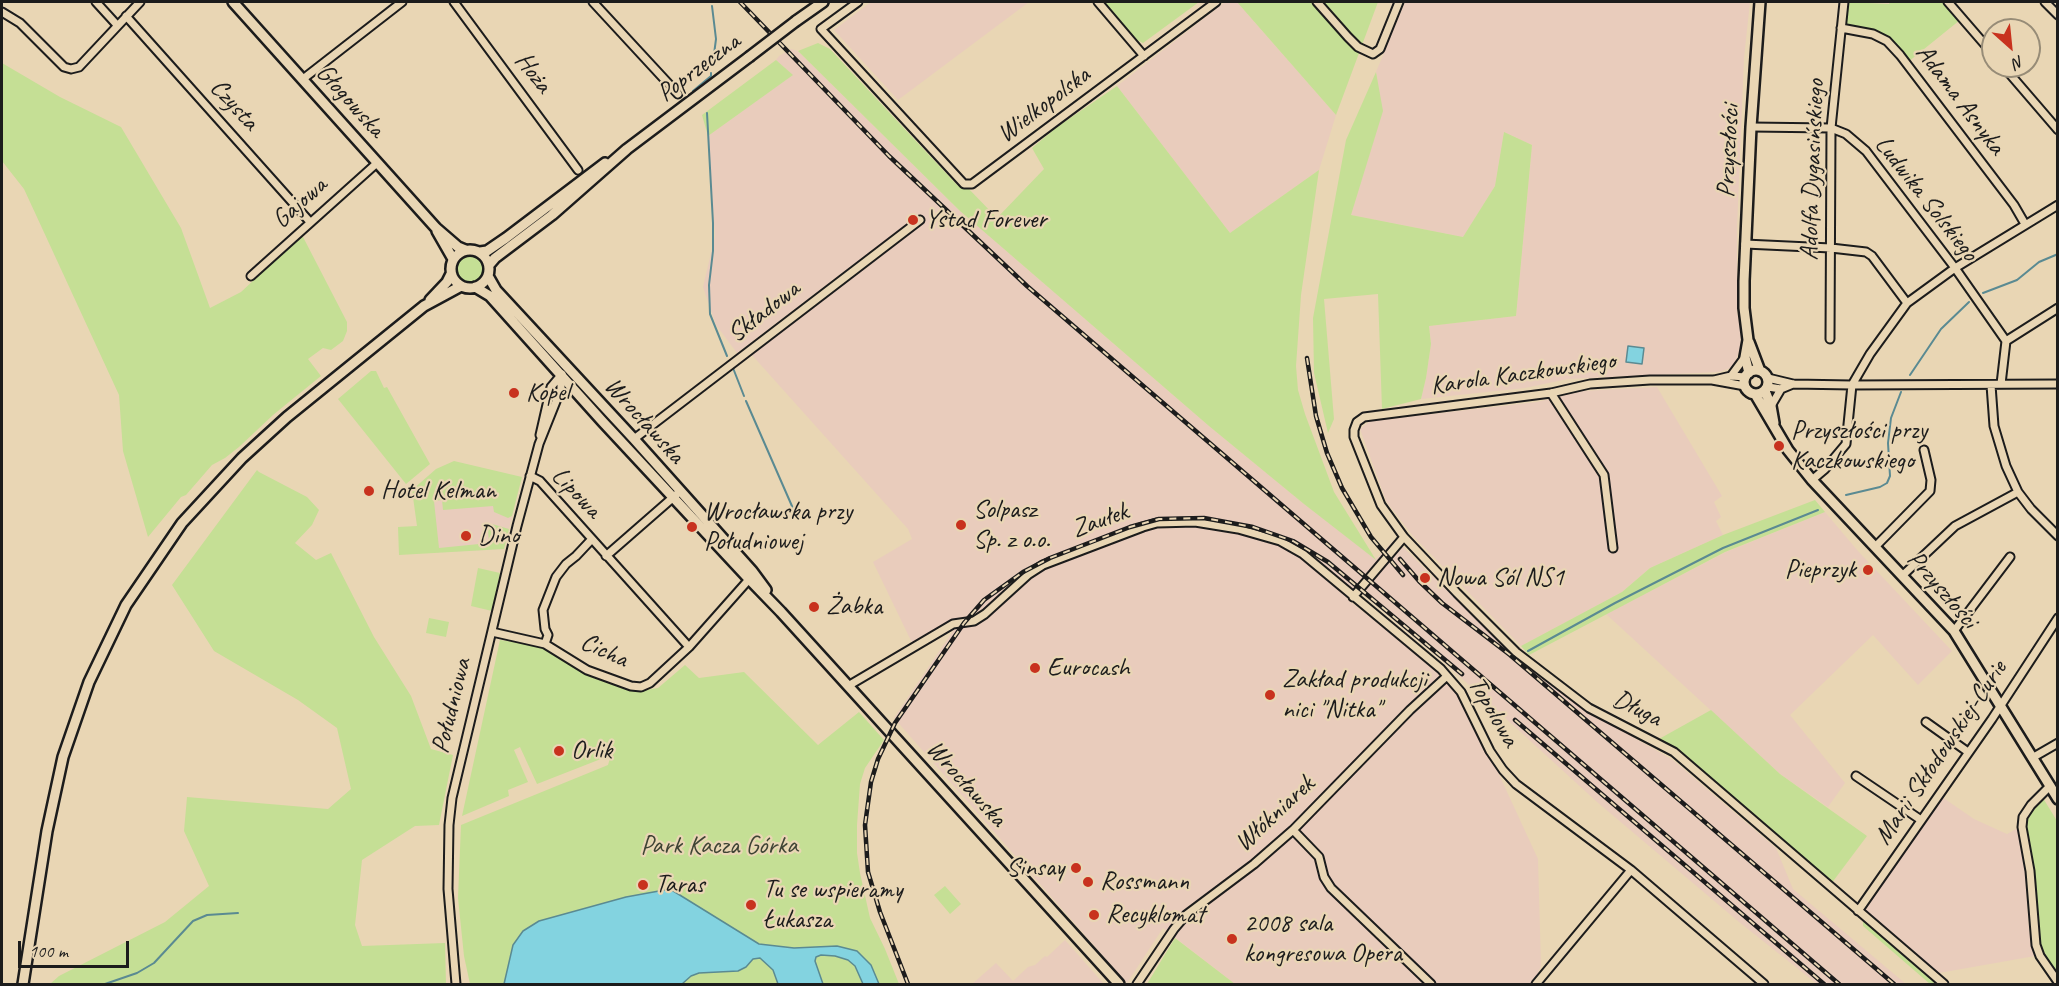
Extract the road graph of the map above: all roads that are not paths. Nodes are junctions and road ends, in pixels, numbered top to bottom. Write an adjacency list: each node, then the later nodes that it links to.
1 (96, 2): 20 (street)
2 (140, 2): 19 (street)
3 (233, 2): 25 (street, Głogowska)
4 (402, 2): 25 (street)
5 (454, 2): 32 (street, Hoża)
6 (593, 2): 26 (street)
7 (823, 2): 30 (street, Poprzeczna, bridge)
8 (858, 2): 23 (street, Wielkopolska)
9 (1098, 2): 23 (street)
10 (1216, 2): 23 (street, Wielkopolska)
11 (1317, 2): 12 (street)
12 (1399, 2)
13 (1760, 2): 27 (street, Przyszłości)
14 (1844, 2): 21 (street, Adolfa Dygasińskiego)
15 (1948, 2): 22 (street)
16 (2045, 2): 18 (street)
17 (2, 12): 20 (street)
18 (2057, 14)
19 (126, 16): 20 (street); 35 (street, Czysta)
20 (117, 25)
21 (1841, 28): 28 (street, Adolfa Dygasińskiego); 36 (street, Adama Asnyka)
22 (1981, 40)
23 (1144, 56)
24 (2013, 78): 29 (street)
25 (303, 79): 31 (street, Głogowska)
26 (678, 94)
27 (1751, 127): 28 (street); 38 (street, Przyszłości)
28 (1832, 128): 39 (street, Adolfa Dygasińskiego); 44 (street, Ludwika Solskiego)
29 (2058, 130)
30 (627, 149): 41 (street, Poprzeczna); 43 (street, Poprzeczna)
31 (377, 163): 35 (street, Gajowa); 37 (street, Głogowska)
32 (578, 170)
33 (2058, 205): 36 (street)
34 (920, 220): 75 (street, Składowa)
35 (310, 222): 46 (street, Gajowa)
36 (2025, 224): 44 (street)
37 (436, 228): 40 (street, Głogowska); 42 (street, Głogowska)
38 (1745, 244): 39 (street); 54 (street, Przyszłości)
39 (1831, 248): 50 (street); 53 (street, Adolfa Dygasińskiego)
40 (465, 250): 41 (street); 42 (street)
41 (480, 252): 43 (street)
42 (453, 259): 45 (street)
43 (489, 265): 47 (street)
44 (1955, 268): 50 (street); 55 (street, Ludwika Solskiego)
45 (451, 274): 48 (street); 51 (street)
46 (251, 276)
47 (488, 276): 49 (street); 57 (street)
48 (461, 286): 49 (street); 51 (street)
49 (476, 287): 57 (street)
50 (1907, 303): 65 (street)
51 (424, 306): 114 (street)
52 (2058, 308): 55 (street)
53 (1830, 339)
54 (1748, 340): 56 (street); 61 (street)
55 (2006, 341): 63 (street)
56 (1745, 357): 58 (street); 59 (street)
57 (564, 372): 68 (street, Wrocławska); 69 (street, Południowa); 75 (street, Wrocławska); 76 (street, Południowa)
58 (1731, 376): 59 (street, Karola Kaczkowskiego); 60 (street, Karola Kaczkowskiego)
59 (1747, 379): 60 (street, Karola Kaczkowskiego); 61 (street); 61 (street)
60 (1712, 380): 70 (street, Karola Kaczkowskiego)
61 (1763, 384): 62 (street); 67 (street); 71 (street); 72 (street, Przyszłości)
62 (1794, 384): 65 (street); 67 (street)
63 (2001, 384): 64 (street); 66 (street)
64 (2058, 384)
65 (1852, 385): 66 (street); 80 (street)
66 (1991, 385): 81 (street)
67 (1781, 389): 71 (street)
68 (575, 391): 69 (street); 73 (street, Wrocławska)
69 (560, 392): 76 (street, Południowa)
70 (1551, 393): 74 (street, Karola Kaczkowskiego); 88 (street)
71 (1771, 406): 72 (street)
72 (1774, 425): 80 (street, Przyszłości)
73 (613, 432): 75 (street); 78 (street, Wrocławska)
74 (1354, 437): 84 (street, Długa)
75 (634, 439): 78 (street); 82 (street, Wrocławska)
76 (539, 444): 79 (street, Południowa)
77 (1924, 450): 86 (street)
78 (632, 453): 82 (street, Wrocławska)
79 (530, 476): 85 (street, Lipowa); 96 (street, Południowa)
80 (1812, 480): 86 (street, Przyszłości)
81 (2018, 492): 83 (street); 92 (street)
82 (677, 494): 89 (street, Lipowa); 91 (street, Wrocławska)
83 (2058, 536)
84 (1404, 537): 93 (street); 112 (street, Długa)
85 (592, 539): 89 (street, Lipowa); 97 (street, Lipowa)
86 (1875, 547): 92 (street, Przyszłości)
87 (1294, 548): 93 (street, Topolowa); 100 (street, Zaułek)
88 (1613, 548)
89 (606, 556): 98 (street)
90 (2010, 557): 95 (street)
91 (751, 576): 98 (street, Cicha); 100 (street, Wrocławska)
92 (1902, 576): 95 (street, Przyszłości)
93 (1353, 597): 99 (street, Topolowa)
94 (2058, 618): 101 (street, Marii Skłodowskiej-Curie)
95 (1954, 631): 101 (street, Przyszłości)
96 (492, 632): 97 (street, Cicha); 115 (street, Południowa)
97 (545, 644): 98 (street, Cicha)
98 (689, 647)
99 (1447, 676): 110 (street, Włókniarek); 111 (street, Topolowa)
100 (848, 686): 116 (street, Wrocławska)
101 (2000, 705): 104 (street, Marii Skłodowskiej-Curie); 105 (street, Przyszłości)
102 (1926, 722): 104 (street)
103 (2058, 743): 105 (street)
104 (1968, 752): 109 (street, Marii Skłodowskiej-Curie)
105 (2032, 758): 107 (street, Przyszłości)
106 (1856, 776): 109 (street)
107 (2050, 786): 108 (street, Przyszłości); 113 (street)
108 (2058, 799)
109 (1921, 820): 112 (street, Marii Skłodowskiej-Curie)
110 (1293, 830): 117 (street, Włókniarek); 118 (street)
111 (1631, 870): 119 (street); 120 (street, Topolowa)
112 (1858, 911): 121 (street, Długa)
113 (2058, 982)
114 (23, 984)
115 (456, 984)
116 (1119, 984)
117 (1137, 984)
118 (1431, 984)
119 (1536, 984)
120 (1763, 984)
121 (1944, 984)

